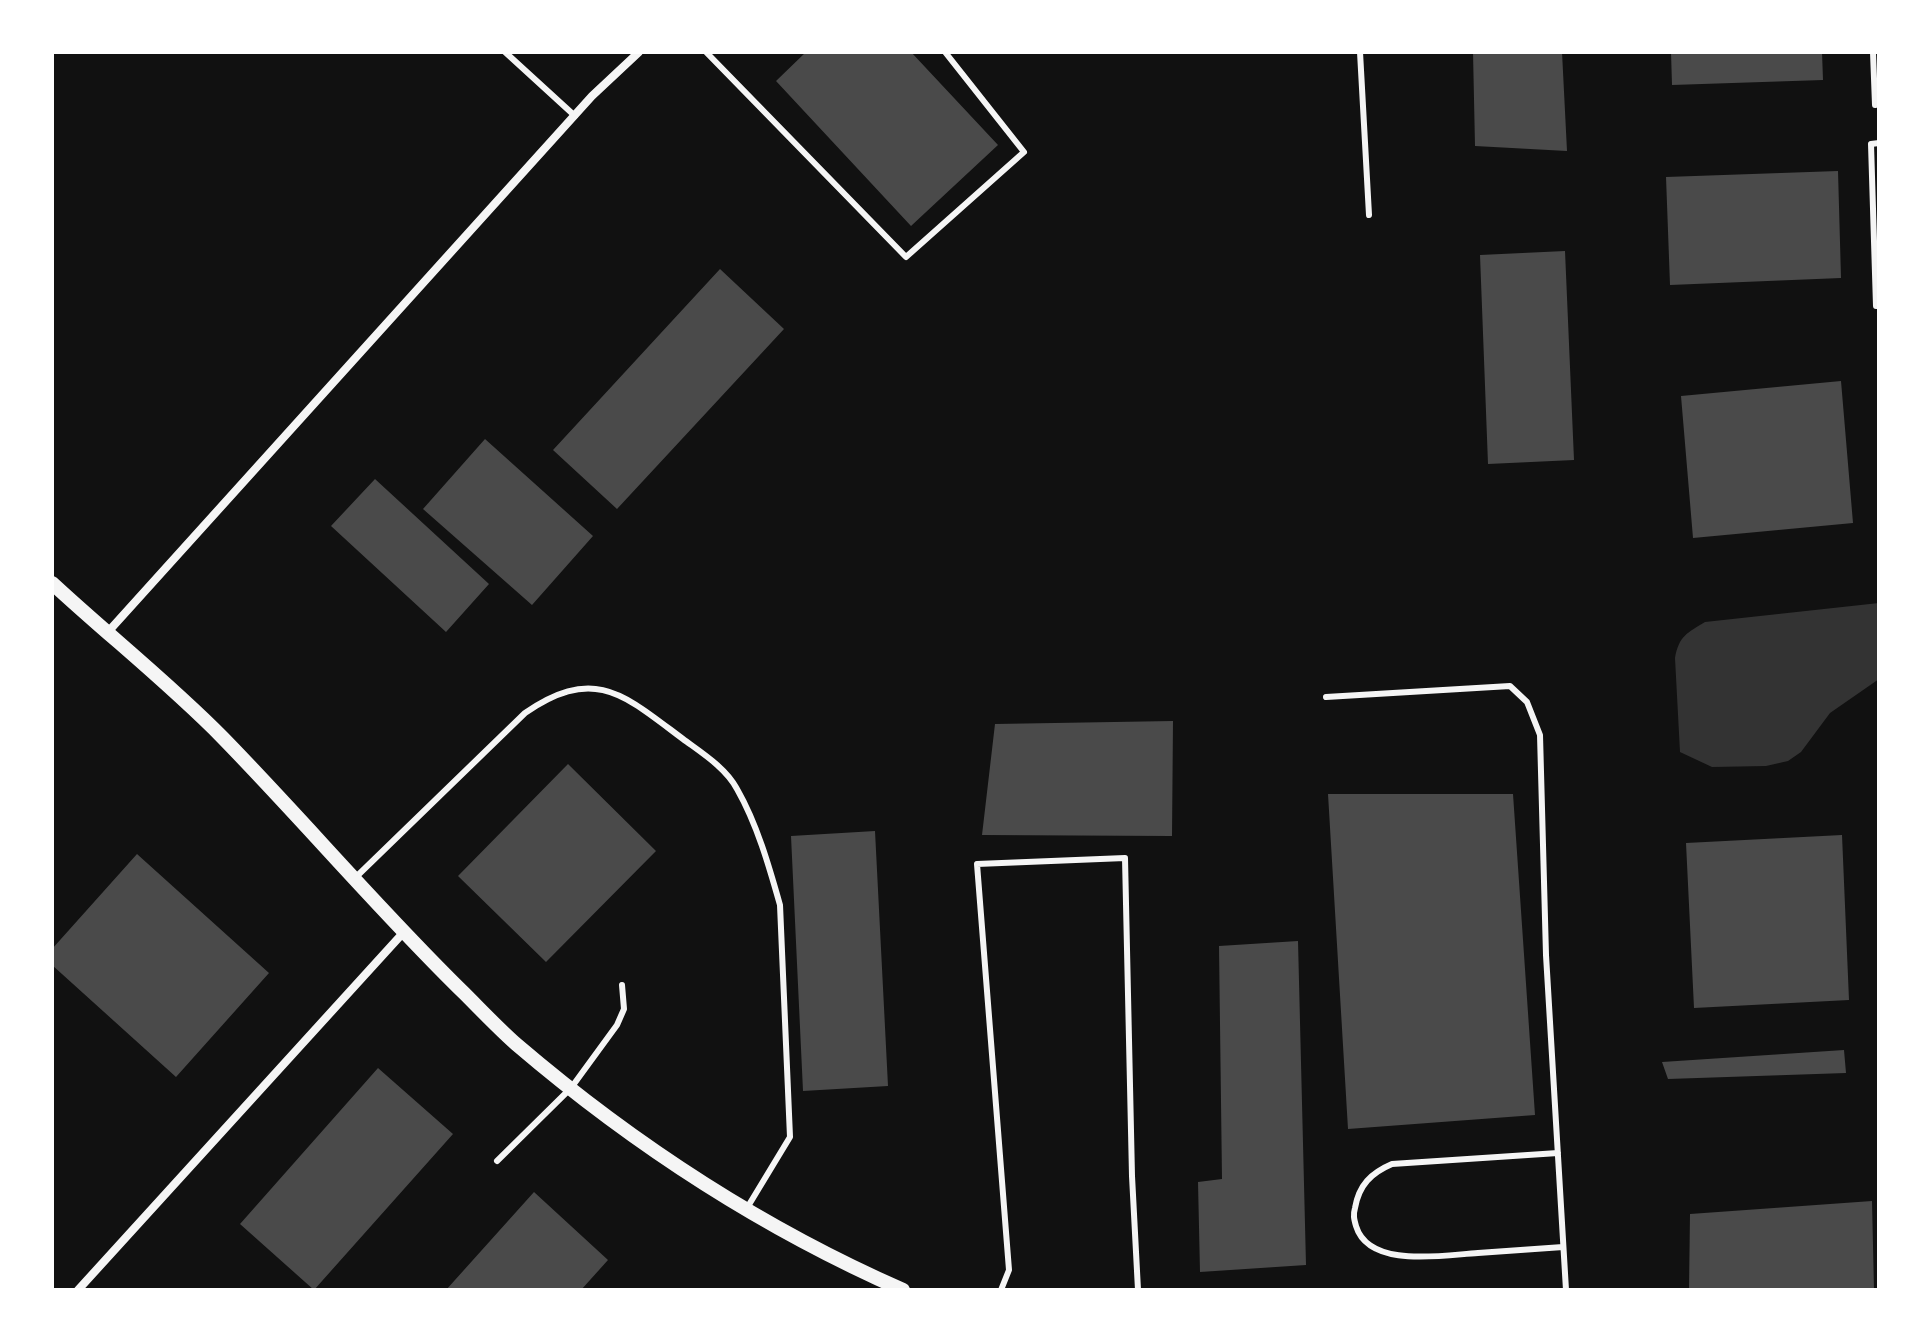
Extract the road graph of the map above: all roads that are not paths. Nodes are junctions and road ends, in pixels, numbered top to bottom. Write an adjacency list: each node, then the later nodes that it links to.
1 (505, 52): 8 (lane)
2 (639, 52): 8 (street)
3 (706, 52): 4 (lane)
4 (945, 52)
5 (1360, 52): 10 (lane)
6 (1873, 52): 7 (lane)
7 (1879, 104)
8 (575, 116): 13 (street)
9 (1879, 143): 11 (lane)
10 (1369, 215)
11 (1877, 306)
12 (52, 583): 13 (street)
13 (107, 633): 15 (street)
14 (1326, 697): 19 (lane)
15 (353, 879): 16 (street); 21 (lane)
16 (403, 933): 18 (street); 23 (street)
17 (622, 985): 18 (lane)
18 (571, 1088): 20 (lane); 21 (street)
19 (1558, 1153): 22 (lane); 22 (lane)
20 (497, 1161)
21 (746, 1210): 24 (street)
22 (1563, 1247): 27 (lane)
23 (78, 1290)
24 (903, 1290)
25 (1001, 1290): 26 (lane)
26 (1138, 1290)
27 (1566, 1290)

